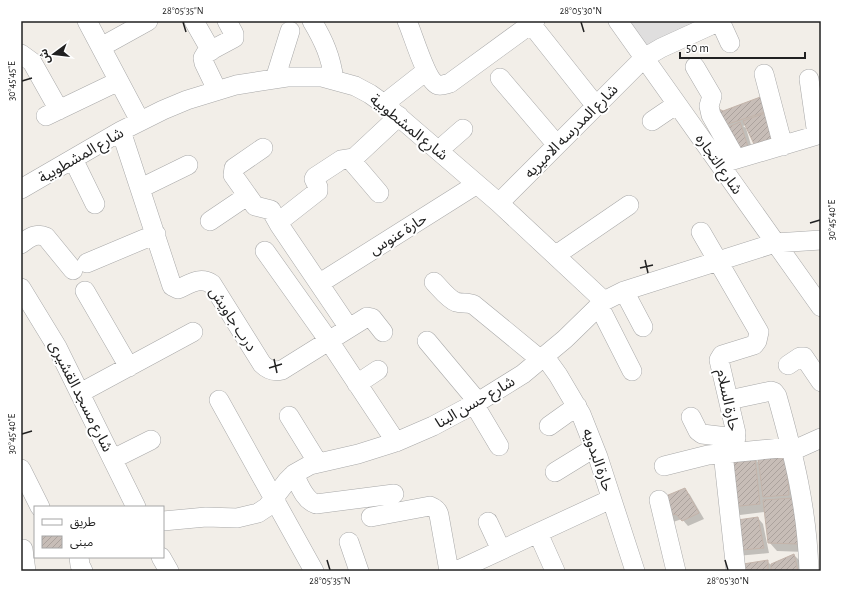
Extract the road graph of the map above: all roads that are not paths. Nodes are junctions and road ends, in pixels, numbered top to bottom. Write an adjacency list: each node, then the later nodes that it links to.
1 (87, 21): 12 (street)
2 (148, 21): 12 (street)
3 (194, 21): 13 (street)
4 (227, 21): 13 (street)
5 (312, 21): 22 (street)
6 (618, 21): 15 (street, شارع التجاره)
7 (720, 21): 11 (street); 15 (street, شارع المدرسه الاميريه)
8 (412, 22): 17 (street)
9 (526, 24): 17 (street); 27 (street)
10 (290, 31): 20 (street)
11 (730, 43)
12 (101, 47): 23 (street)
13 (211, 51): 24 (street)
14 (21, 54): 23 (street)
15 (644, 58): 26 (street, شارع التجاره); 27 (street, شارع المدرسه الاميريه)
16 (695, 67): 40 (street)
17 (426, 71): 25 (street)
18 (764, 74): 35 (street)
19 (500, 78): 34 (street)
20 (275, 79): 22 (street, شارع المشطوبية); 24 (street, شارع المشطوبية)
21 (809, 79): 33 (street)
22 (334, 80): 25 (street, شارع المشطوبية)
23 (119, 81): 29 (street)
24 (217, 90): 29 (street, شارع المشطوبية)
25 (384, 104): 28 (street, شارع المشطوبية)
26 (677, 104): 30 (street); 40 (street, شارع التجاره)
27 (596, 106): 34 (street, شارع المدرسه الاميريه)
28 (399, 116): 37 (street, شارع المشطوبية); 39 (street)
29 (140, 121): 32 (street, شارع المشطوبية)
30 (652, 122)
31 (463, 129): 37 (street)
32 (122, 131): 38 (street, شارع المشطوبية); 43 (street, درب جاويش)
33 (819, 135): 35 (street)
34 (557, 146): 47 (street, شارع المدرسه الاميريه)
35 (783, 146): 40 (street)
36 (263, 148): 46 (street)
37 (439, 150): 42 (street, شارع المشطوبية)
38 (73, 159): 44 (street, شارع المشطوبية); 48 (street)
39 (350, 159): 45 (street); 51 (street)
40 (728, 162): 55 (street, شارع التجاره)
41 (188, 165): 43 (street)
42 (477, 184): 47 (street, شارع المشطوبية); 61 (street, حارة عنوس)
43 (140, 188): 53 (street, درب جاويش)
44 (21, 189)
45 (379, 193)
46 (247, 196): 50 (street); 51 (street)
47 (499, 203): 58 (street, شارع المشطوبية)
48 (95, 204)
49 (629, 205): 58 (street)
50 (210, 221)
51 (280, 223): 61 (street)
52 (701, 232): 59 (street)
53 (156, 234): 56 (street); 71 (street, درب جاويش)
54 (821, 240): 55 (street, شارع حسن البنا)
55 (775, 243): 59 (street, شارع حسن البنا); 66 (street, شارع التجاره)
56 (21, 244)
57 (265, 251): 71 (street)
58 (556, 255): 65 (street, شارع المشطوبية)
59 (718, 261): 64 (street, شارع حسن البنا); 82 (street, حارة السلام)
60 (434, 282): 73 (street, حارة البدويه)
61 (320, 284): 68 (street)
62 (21, 288): 80 (street, شارع مسجد القشيرى)
63 (85, 291): 75 (street)
64 (624, 291): 65 (street, شارع حسن البنا); 67 (street)
65 (602, 303): 73 (street, شارع حسن البنا); 77 (street, شارع المشطوبية)
66 (821, 307)
67 (643, 327)
68 (349, 328): 70 (street, درب جاويش); 71 (street, درب جاويش)
69 (193, 332): 75 (street)
70 (383, 332)
71 (328, 341): 79 (street)
72 (427, 341): 83 (street)
73 (543, 359): 83 (street, شارع حسن البنا); 84 (street, حارة البدويه)
74 (788, 365): 78 (street)
75 (129, 367): 80 (street)
76 (378, 370): 79 (street)
77 (632, 371)
78 (821, 382)
79 (357, 384): 90 (street)
80 (80, 393): 95 (street, شارع مسجد القشيرى)
81 (219, 400): 102 (street)
82 (729, 400): 91 (street, حارة السلام); 94 (street)
83 (476, 403): 90 (street, شارع حسن البنا); 92 (street)
84 (577, 406): 87 (street); 93 (street, حارة البدويه)
85 (289, 416): 96 (street)
86 (690, 417): 91 (street)
87 (549, 426)
88 (821, 438): 94 (street)
89 (151, 440): 95 (street)
90 (396, 442): 96 (street, شارع حسن البنا)
91 (730, 445): 94 (street); 97 (street); 125 (street, حارة السلام)
92 (499, 446)
93 (594, 448): 99 (street); 103 (street, حارة البدويه)
94 (792, 449): 126 (street)
95 (113, 459): 106 (street, شارع مسجد القشيرى)
96 (318, 463): 100 (street, شارع حسن البنا)
97 (664, 466)
98 (21, 469): 105 (street)
99 (555, 472)
100 (294, 474): 101 (street); 102 (street, شارع حسن البنا)
101 (394, 494)
102 (274, 498): 108 (street, شارع حسن البنا); 120 (street)
103 (611, 499): 110 (street); 123 (street, حارة البدويه)
104 (659, 500): 124 (street)
105 (40, 506)
106 (136, 506)
107 (371, 518): 116 (street)
108 (164, 521)
109 (488, 522): 113 (street)
110 (538, 533): 113 (street); 122 (street)
111 (349, 542): 121 (street)
112 (26, 549): 117 (street)
113 (501, 550): 116 (street)
114 (79, 558): 118 (street)
115 (162, 558): 119 (street)
116 (459, 570)
117 (26, 571)
118 (83, 571)
119 (169, 571)
120 (314, 571)
121 (359, 571)
122 (555, 571)
123 (635, 571)
124 (676, 571)
125 (736, 571)
126 (809, 571)

